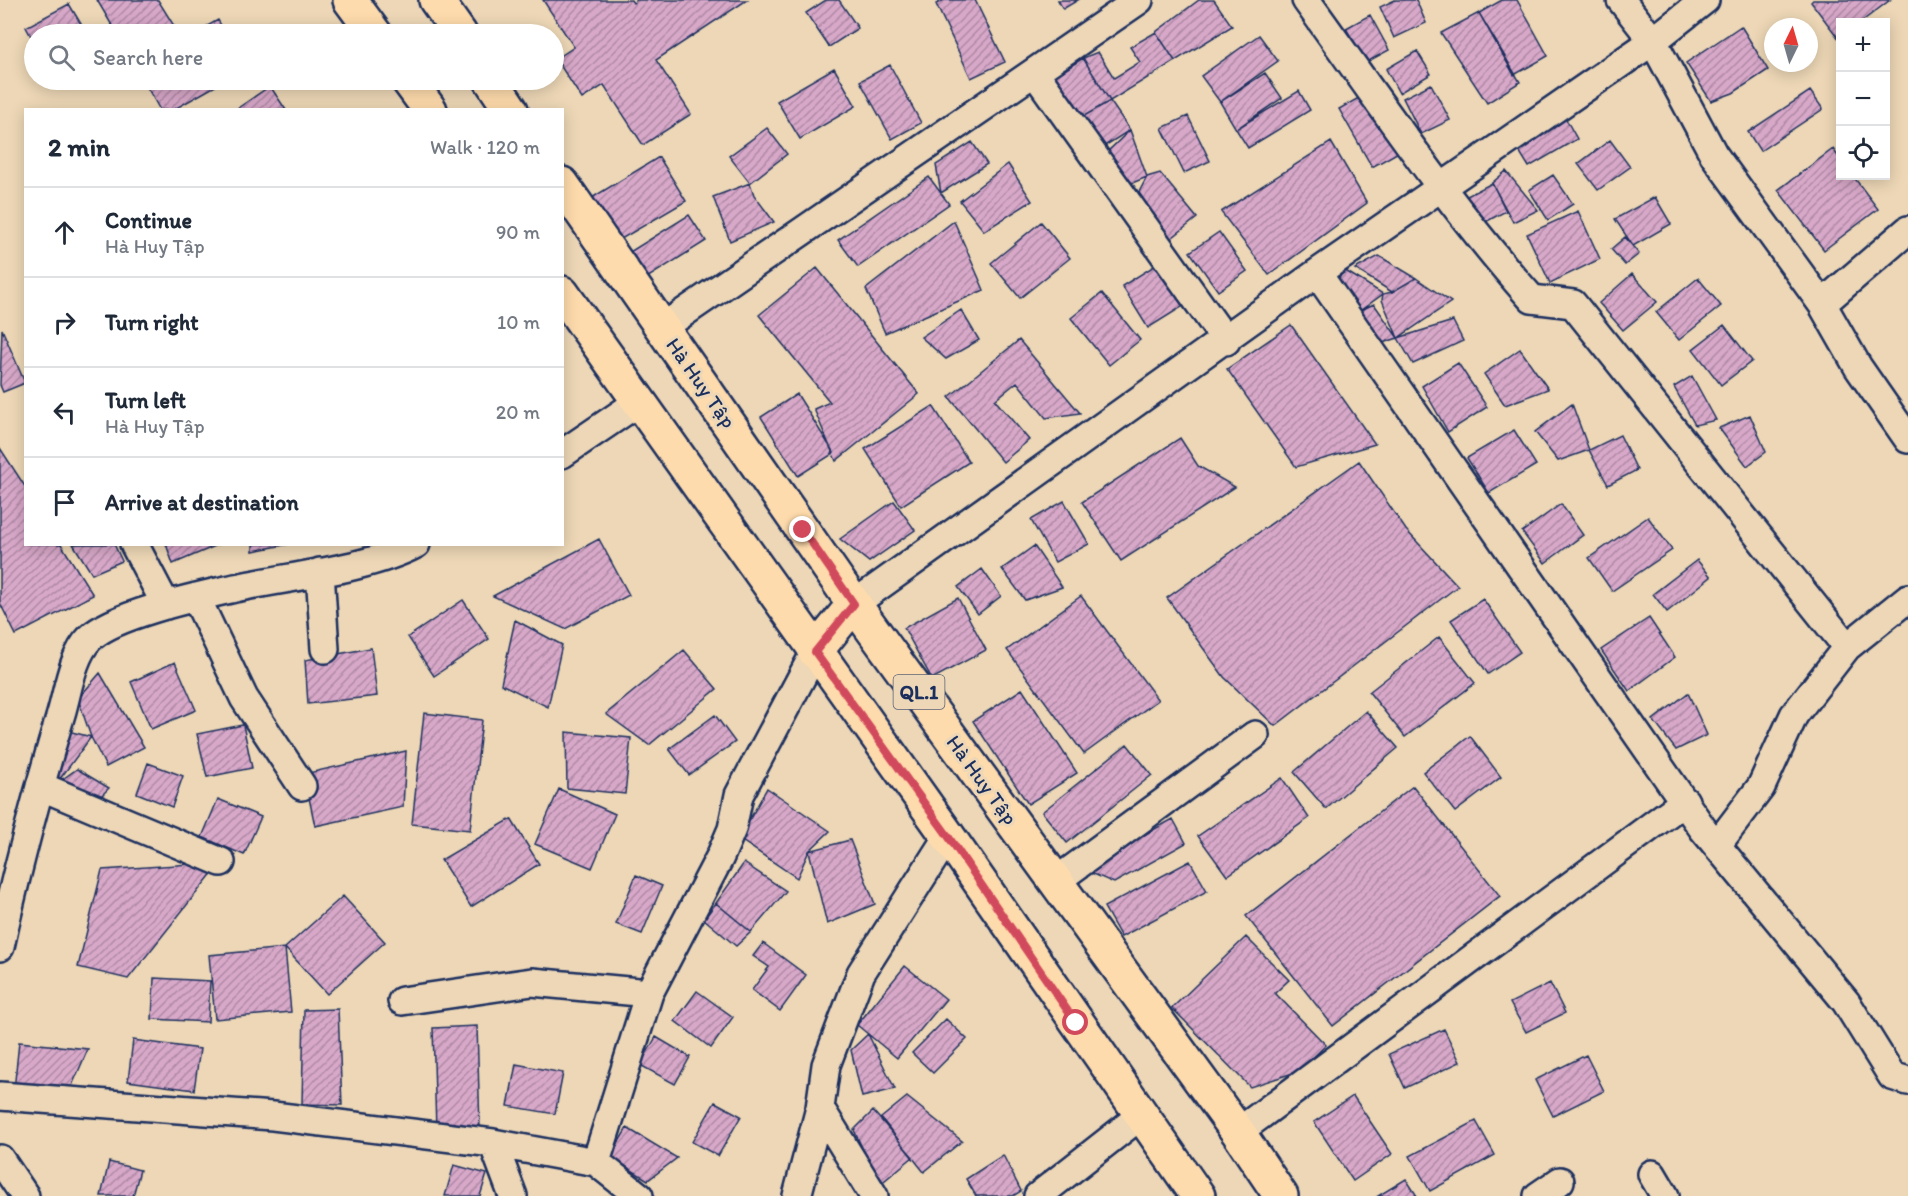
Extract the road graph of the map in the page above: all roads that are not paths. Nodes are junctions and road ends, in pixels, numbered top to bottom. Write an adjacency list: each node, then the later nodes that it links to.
1 (350, 0): 7 (main road)
2 (436, 0): 8 (main road)
3 (1139, 0): 10 (street)
4 (1306, 0): 16 (street)
5 (1622, 0): 9 (street)
6 (1705, 0): 9 (street)
7 (368, 24)
8 (453, 24)
9 (1653, 41): 16 (street); 20 (street)
10 (1035, 73): 21 (street); 22 (street)
11 (415, 90): 13 (main road)
12 (497, 90): 14 (main road)
13 (429, 108)
14 (510, 108)
15 (564, 187): 21 (main road, Hà Huy Tập / QL.1)
16 (1442, 189): 18 (street); 33 (street)
17 (1908, 230): 20 (street)
18 (1317, 273): 22 (street); 39 (street)
19 (564, 296): 23 (main road, QL.1)
20 (1822, 304): 24 (street)
21 (663, 327): 31 (main road, Hà Huy Tập / QL.1)
22 (1226, 341): 31 (street)
23 (640, 400): 25 (street); 35 (main road, QL.1)
24 (1908, 439)
25 (564, 453)
26 (135, 546): 32 (street)
27 (409, 546): 28 (street)
28 (320, 572): 29 (street); 34 (street)
29 (196, 597): 32 (street); 38 (street)
30 (1908, 598): 33 (street)
31 (854, 604): 35 (main road); 43 (main road, Hà Huy Tập / QL.1)
32 (166, 605): 37 (street)
33 (1847, 647): 41 (street)
34 (325, 649)
35 (815, 652): 40 (main road, QL.1); 45 (street)
36 (1256, 735): 43 (street)
37 (40, 786): 42 (street); 44 (street)
38 (302, 786)
39 (1685, 801): 41 (street); 51 (street)
40 (948, 836): 49 (street); 50 (main road, QL.1)
41 (1717, 845): 47 (street)
42 (221, 862)
43 (1056, 881): 51 (main road, Hà Huy Tập / QL.1)
44 (0, 947)
45 (650, 993): 46 (street); 54 (street)
46 (402, 1001)
47 (1908, 1081)
48 (0, 1096): 52 (street)
49 (820, 1108): 59 (street); 60 (street)
50 (1140, 1116): 61 (street); 62 (main road, QL.1)
51 (1238, 1132): 63 (main road, Hà Huy Tập / QL.1)
52 (493, 1143): 54 (street); 57 (street)
53 (0, 1159): 56 (street)
54 (596, 1162): 58 (street)
55 (1560, 1181): 64 (street)
56 (18, 1192)
57 (513, 1196)
58 (639, 1196)
59 (797, 1196)
60 (874, 1196)
61 (1038, 1196)
62 (1198, 1196)
63 (1281, 1196)
64 (1538, 1196)

